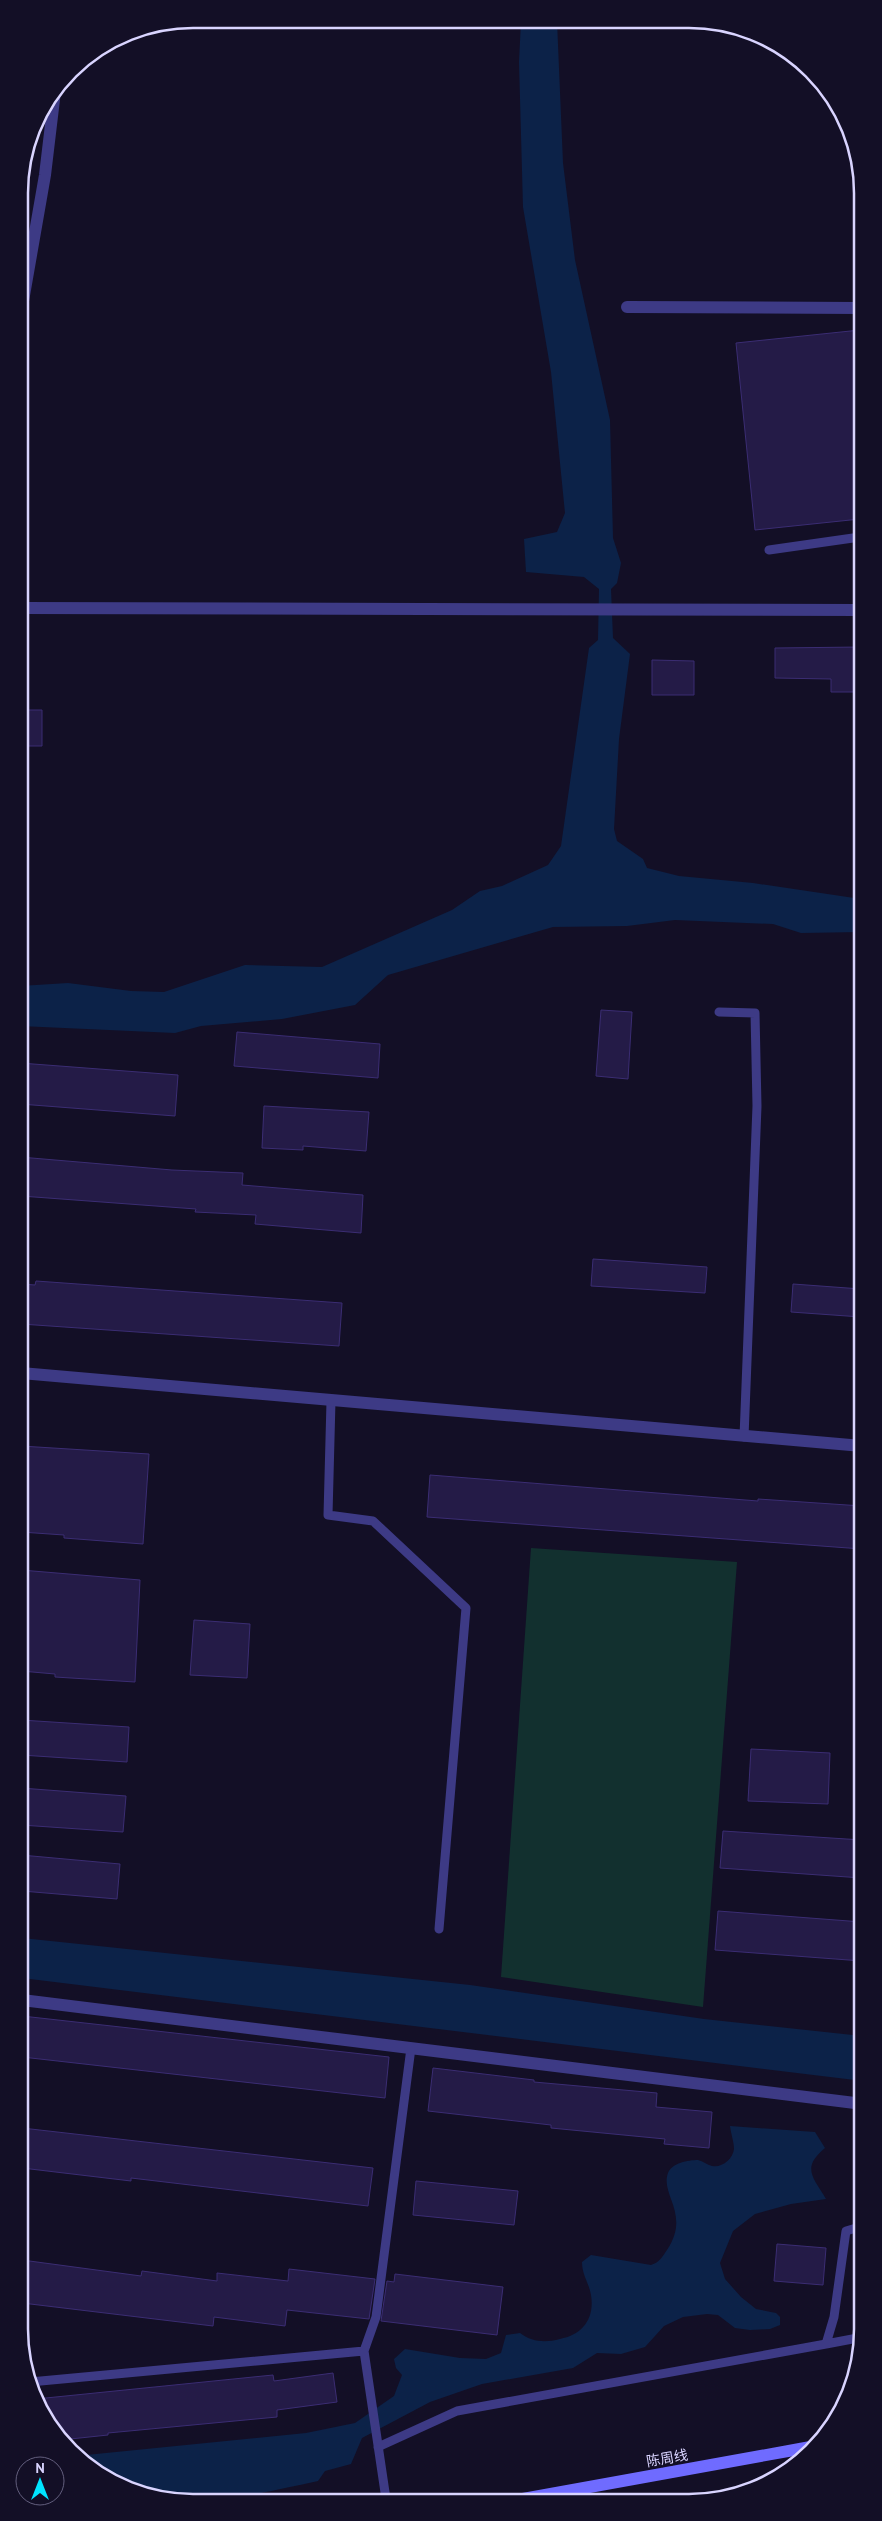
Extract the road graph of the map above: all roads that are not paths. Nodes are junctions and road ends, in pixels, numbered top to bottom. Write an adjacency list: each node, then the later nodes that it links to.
1 (55, 102): 2 (street)
2 (28, 272)
3 (627, 307): 4 (street)
4 (854, 308)
5 (854, 538): 6 (lane)
6 (769, 550)
7 (28, 608): 8 (street)
8 (854, 610)
9 (719, 1012): 12 (lane)
10 (28, 1374): 11 (street)
11 (331, 1400): 12 (street); 14 (lane)
12 (744, 1437): 13 (street)
13 (854, 1445)
14 (439, 1929)
15 (28, 2001): 16 (street)
16 (411, 2048): 17 (street); 21 (lane)
17 (854, 2103)
18 (854, 2229): 20 (lane)
19 (854, 2339): 20 (lane)
20 (826, 2344): 23 (lane)
21 (364, 2351): 22 (lane); 23 (lane)
22 (36, 2381)
23 (378, 2447): 25 (lane)
24 (801, 2449): 26 (main road, 陈周线)
25 (385, 2494)
26 (551, 2494)

